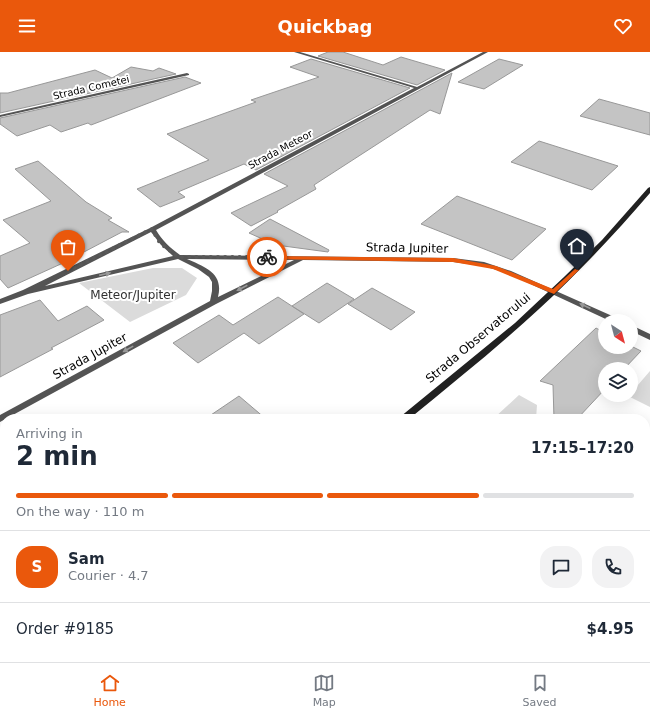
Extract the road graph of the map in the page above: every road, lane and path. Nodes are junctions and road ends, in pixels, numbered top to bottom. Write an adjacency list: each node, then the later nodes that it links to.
1 (296, 52): 4 (street)
2 (486, 52): 4 (street, Strada Meteor)
3 (187, 74): 5 (street, Strada Cometei)
4 (417, 88): 7 (street, Strada Meteor)
5 (0, 116)
6 (650, 189): 11 (main road, Strada Observatorului)
7 (152, 229): 8 (street); 10 (street, Strada Meteor)
8 (178, 257): 9 (street, Strada Jupiter); 10 (street, Strada Jupiter, one-way to 8); 13 (street)
9 (303, 258): 11 (street, Strada Jupiter); 13 (street, Strada Jupiter, one-way to 13)
10 (26, 292): 12 (street, Strada Meteor)
11 (554, 292): 14 (street, Strada Jupiter, one-way to 11); 18 (main road, Strada Observatorului)
12 (0, 302)
13 (213, 302): 17 (street, Strada Jupiter, one-way to 17)
14 (601, 314)
15 (638, 331): 16 (street)
16 (650, 337)
17 (9, 414)
18 (409, 414)

